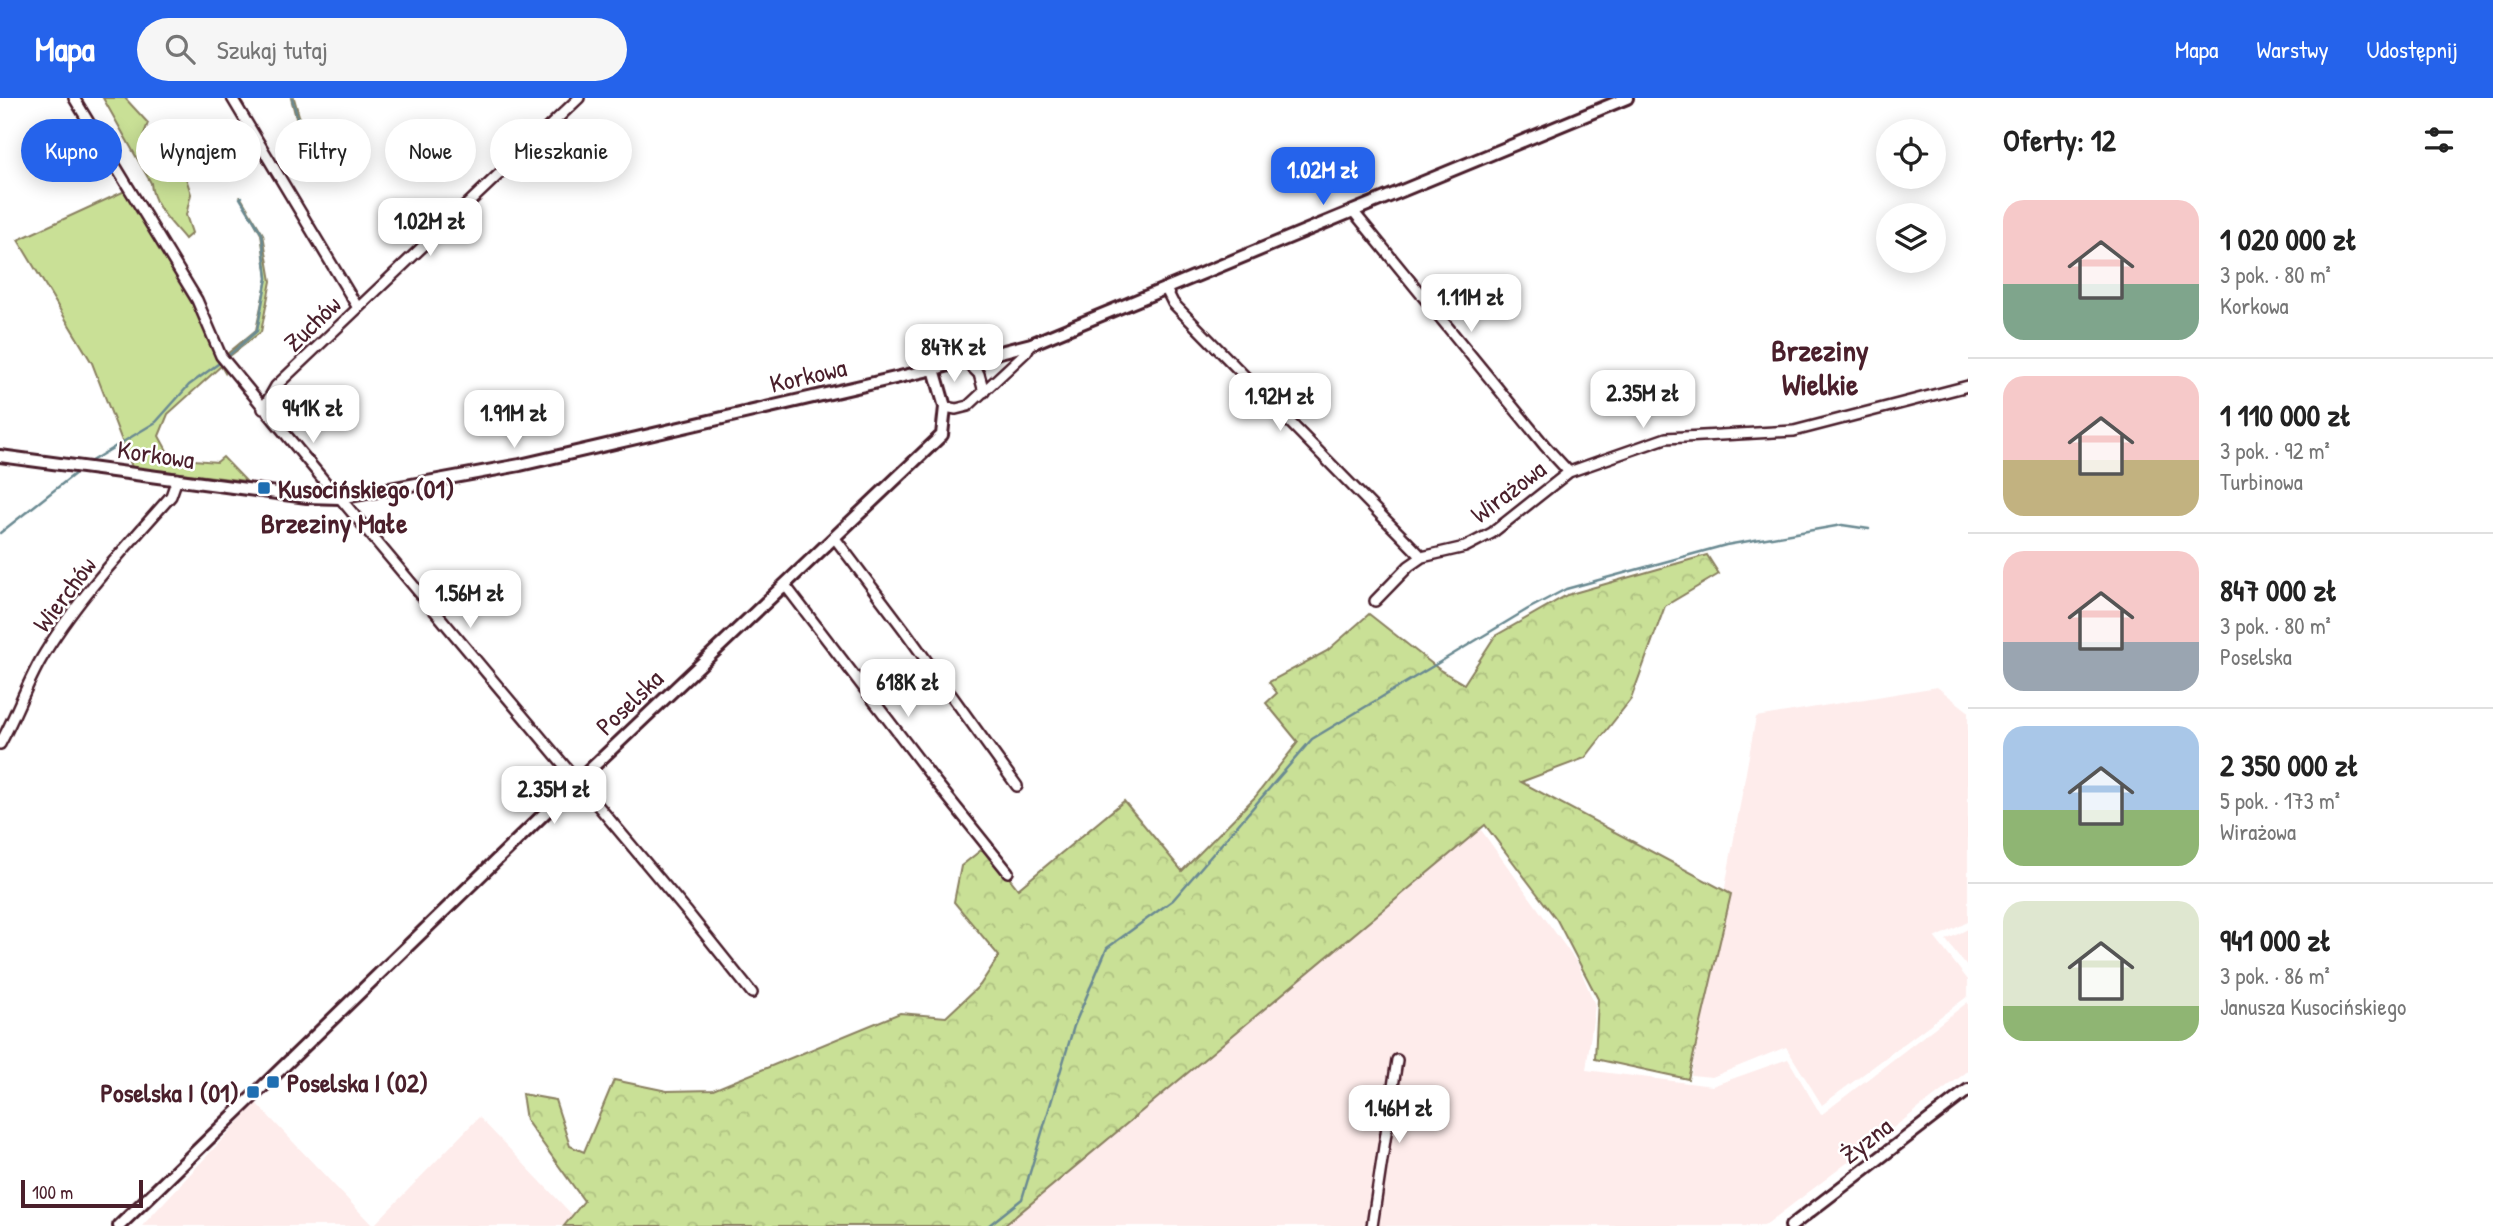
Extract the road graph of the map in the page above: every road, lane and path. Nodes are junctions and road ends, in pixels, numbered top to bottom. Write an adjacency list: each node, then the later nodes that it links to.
1 (74, 98): 14 (street)
2 (232, 98): 7 (street)
3 (579, 98): 7 (street, Zuchów)
4 (1627, 98): 5 (street, Korkowa)
5 (1353, 211): 6 (street, Korkowa); 16 (street)
6 (1166, 289): 8 (street, Korkowa); 20 (street)
7 (358, 308): 14 (street, Zuchów)
8 (1031, 344): 9 (street, Korkowa); 12 (street)
9 (966, 361): 10 (street, Korkowa); 12 (street)
10 (934, 369): 13 (street, Poselska); 18 (street, Korkowa)
11 (1968, 386): 16 (street, Wirażowa)
12 (984, 392): 13 (street)
13 (945, 407): 19 (street, Poselska)
14 (263, 409): 18 (street)
15 (0, 456): 17 (street, Korkowa)
16 (1569, 472): 20 (street, Wirażowa)
17 (177, 479): 18 (street, Korkowa); 23 (street, Wierchów)
18 (334, 498): 24 (street)
19 (834, 537): 21 (street, Poselska); 25 (street)
20 (1422, 557): 22 (street, Wirażowa)
21 (785, 584): 24 (street, Poselska); 26 (street)
22 (1375, 601)
23 (0, 744)
24 (578, 781): 27 (street); 30 (street, Poselska)
25 (1017, 786)
26 (1008, 872)
27 (752, 993)
28 (1396, 1060): 31 (street)
29 (1968, 1090): 32 (street, Żyzna)
30 (119, 1226)
31 (1372, 1226)
32 (1791, 1226)

